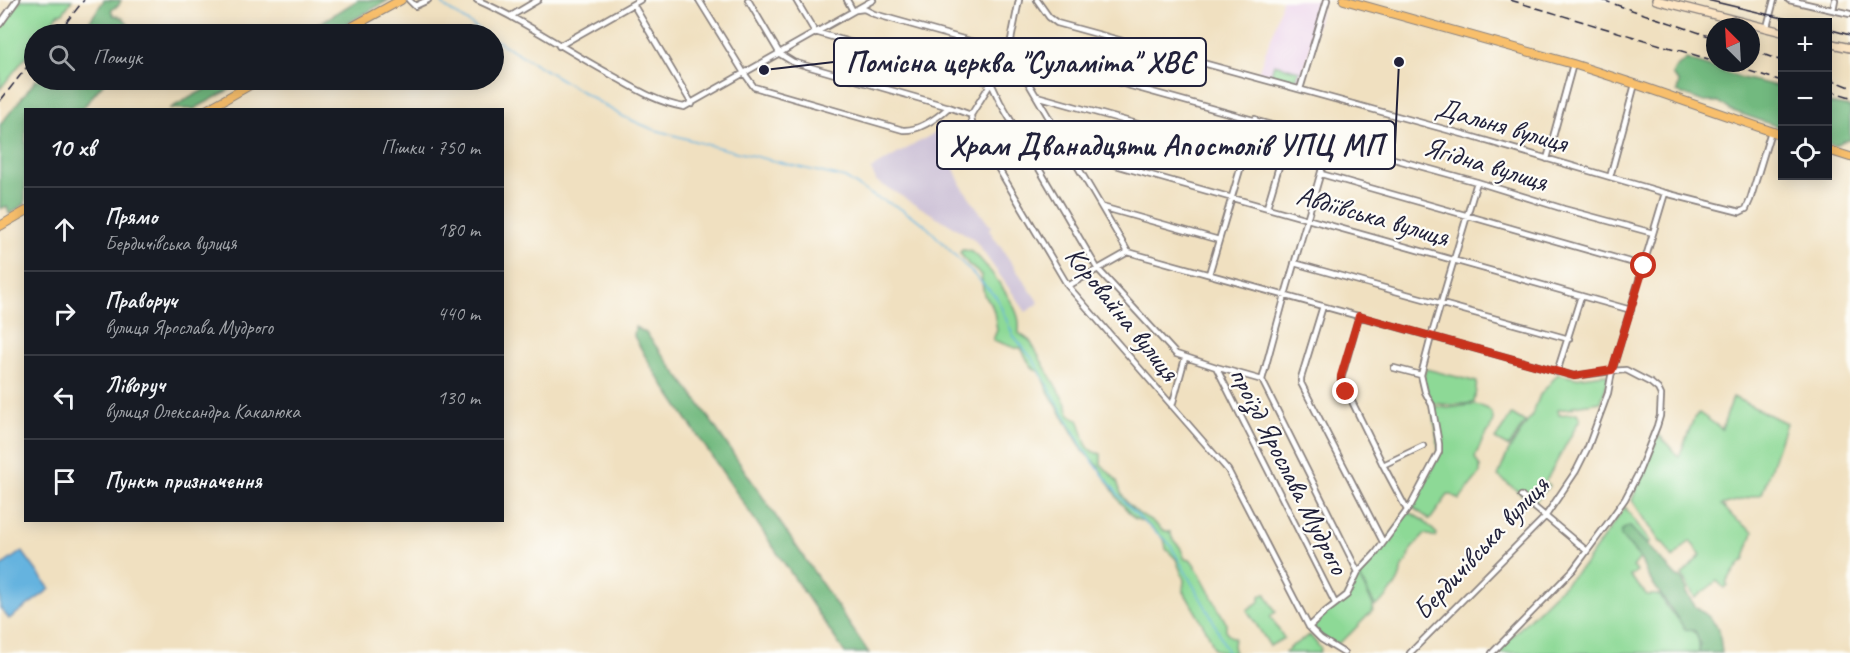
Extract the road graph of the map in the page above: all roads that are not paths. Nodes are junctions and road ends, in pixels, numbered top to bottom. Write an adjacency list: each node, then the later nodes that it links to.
1 (17, 0): 26 (street)
2 (401, 0): 27 (main road)
3 (409, 0): 4 (street)
4 (429, 0)
5 (477, 0): 25 (street)
6 (538, 0): 25 (street)
7 (640, 0): 21 (street)
8 (699, 0): 37 (street)
9 (748, 0): 35 (street)
10 (796, 0): 30 (street)
11 (847, 0): 22 (street)
12 (873, 0): 22 (street)
13 (1019, 0): 34 (street)
14 (1037, 0): 40 (street, Дальня вулиця)
15 (1327, 0): 40 (street)
16 (1344, 0): 36 (main road)
17 (1656, 0): 28 (main road)
18 (1774, 0): 28 (street)
19 (1790, 0): 23 (street)
20 (1835, 0): 23 (street)
21 (633, 4): 32 (street); 43 (street)
22 (855, 10): 30 (street); 34 (street, Ягідна вулиця)
23 (1833, 10): 24 (street)
24 (1850, 14)
25 (511, 16): 32 (street)
26 (1, 21)
27 (357, 24)
28 (1767, 27): 29 (main road)
29 (1778, 31)
30 (815, 32): 35 (street); 38 (street)
31 (1832, 44): 33 (main road)
32 (559, 46): 43 (street)
33 (1850, 48)
34 (1009, 50): 38 (street); 42 (street); 47 (street, Ягідна вулиця)
35 (780, 54): 37 (street); 44 (street)
36 (1573, 64): 39 (main road); 56 (street)
37 (744, 73): 43 (street); 44 (street)
38 (991, 83): 46 (street); 74 (street, проїзд Ярослава Мудрого)
39 (1635, 84): 49 (main road); 58 (street)
40 (1300, 89): 56 (street, Дальня вулиця)
41 (241, 90): 45 (main road)
42 (1037, 96): 52 (street); 54 (street)
43 (692, 104)
44 (949, 107): 46 (street)
45 (210, 108)
46 (971, 115): 76 (street, Коровайна вулиця)
47 (1255, 119): 48 (street, Ягідна вулиця); 54 (street)
48 (1290, 129): 51 (street, Ягідна вулиця); 63 (street)
49 (1771, 131): 50 (main road); 60 (street, Дальня вулиця)
50 (1778, 134)
51 (1330, 141): 57 (street); 59 (street, Ягідна вулиця)
52 (1069, 152): 61 (street, Авдіївська вулиця); 62 (street)
53 (1832, 152): 55 (main road)
54 (1245, 154): 61 (street)
55 (1850, 157)
56 (1547, 159): 58 (street, Дальня вулиця)
57 (1321, 174): 65 (street); 66 (street)
58 (1610, 177): 60 (street, Дальня вулиця)
59 (1477, 182): 65 (street); 68 (street, Ягідна вулиця)
60 (1665, 193): 68 (street, Бердичівська вулиця)
61 (1232, 197): 63 (street, Авдіївська вулиця); 69 (street)
62 (1102, 207): 69 (street); 70 (street)
63 (1267, 207): 66 (street, Авдіївська вулиця)
64 (24, 213): 67 (main road)
65 (1468, 215): 71 (street); 73 (street)
66 (1308, 218): 71 (street, Авдіївська вулиця); 72 (street)
67 (0, 226)
68 (1653, 234): 73 (street, Бердичівська вулиця)
69 (1219, 240): 75 (street)
70 (1128, 252): 74 (street); 75 (street)
71 (1455, 261): 78 (street, Авдіївська вулиця); 79 (street)
72 (1294, 263): 77 (street); 79 (street)
73 (1644, 266): 81 (street, Бердичівська вулиця)
74 (1098, 268): 76 (street); 85 (street, проїзд Ярослава Мудрого)
75 (1209, 274): 77 (street)
76 (1068, 286): 92 (street, Коровайна вулиця)
77 (1285, 295): 80 (street); 91 (street)
78 (1581, 296): 81 (street, Авдіївська вулиця); 84 (street)
79 (1442, 303): 83 (street); 84 (street)
80 (1323, 306): 82 (street); 98 (street)
81 (1631, 310): 88 (street, Бердичівська вулиця)
82 (1359, 316): 83 (street); 94 (street)
83 (1431, 337): 89 (street); 90 (street)
84 (1569, 339): 89 (street)
85 (1185, 358): 86 (street, проїзд Ярослава Мудрого); 92 (street)
86 (1216, 367): 91 (street); 101 (street, проїзд Ярослава Мудрого)
87 (1394, 368): 90 (street)
88 (1612, 370): 89 (street); 97 (street, Бердичівська вулиця); 99 (street)
89 (1557, 372)
90 (1421, 375): 96 (street)
91 (1262, 380): 100 (street)
92 (1172, 405): 102 (street, Коровайна вулиця)
93 (1423, 446): 94 (street)
94 (1383, 465): 96 (street)
95 (1521, 496): 97 (street)
96 (1407, 510): 98 (street)
97 (1545, 517): 99 (street); 104 (street, Бердичівська вулиця)
98 (1383, 542): 100 (street)
99 (1587, 551): 105 (street)
100 (1358, 572): 101 (street)
101 (1335, 603): 102 (street)
102 (1309, 627): 103 (street, Коровайна вулиця)
103 (1344, 653)
104 (1410, 653)
105 (1492, 653)

